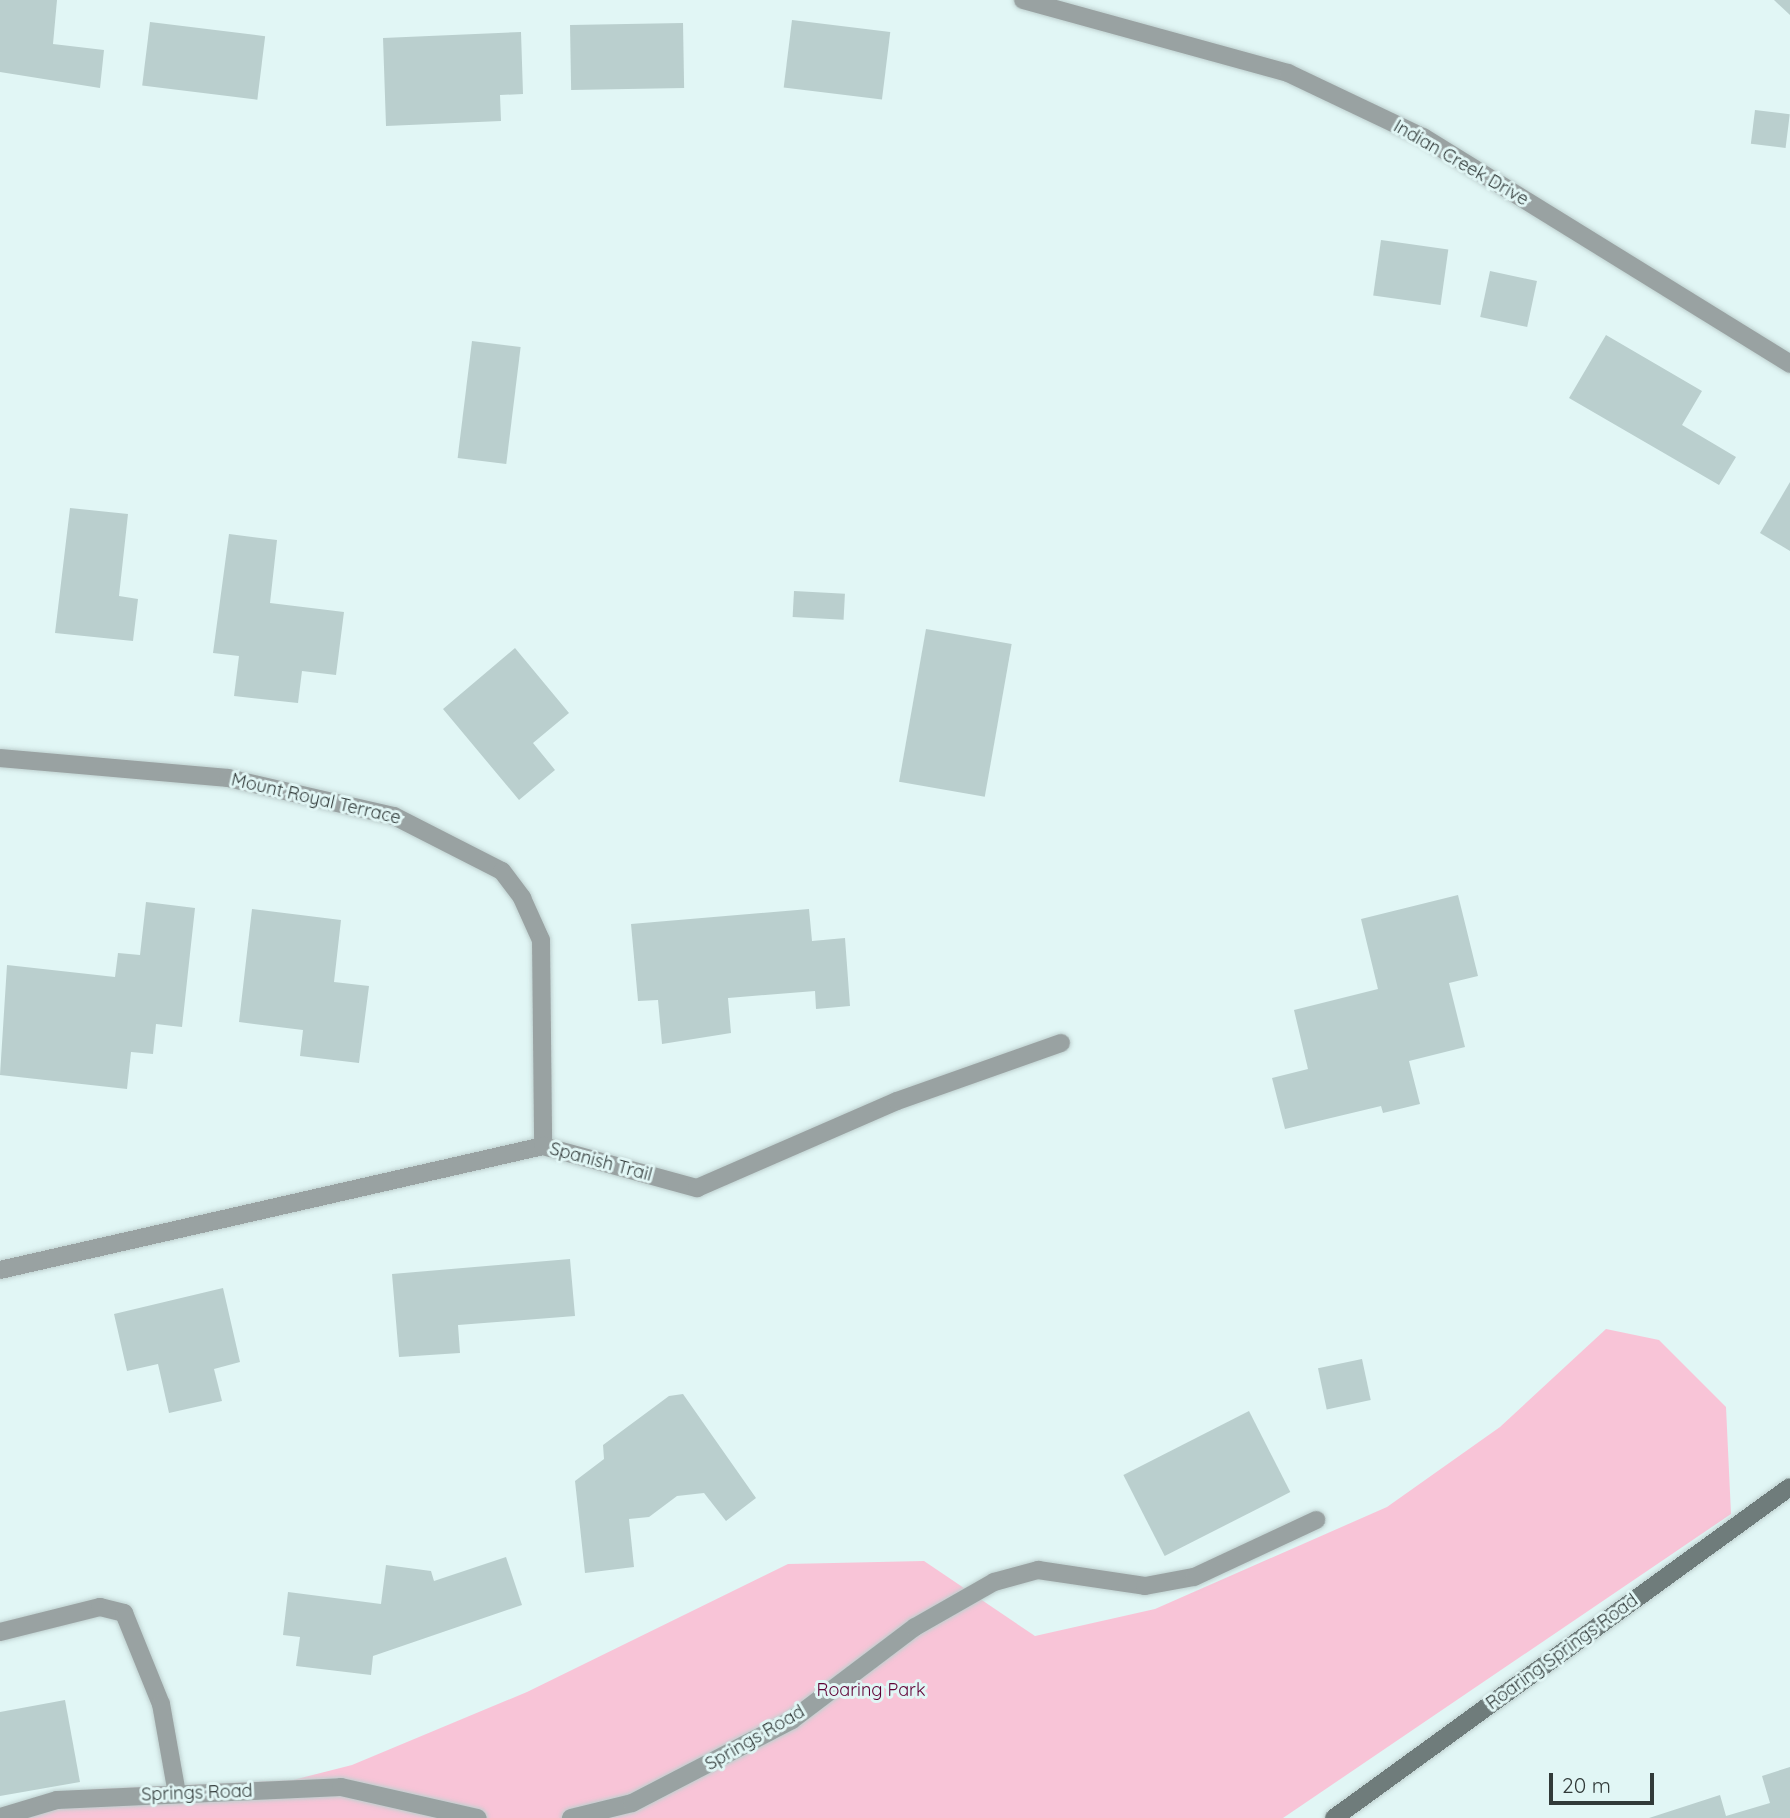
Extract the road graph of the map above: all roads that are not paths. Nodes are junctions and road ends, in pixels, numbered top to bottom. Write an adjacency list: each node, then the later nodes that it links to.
1 (1023, 0): 2 (street, Indian Creek Drive)
2 (1790, 363)
3 (0, 758): 5 (street, Mount Royal Terrace)
4 (1061, 1043): 5 (street, Spanish Trail)
5 (543, 1146): 6 (street, Spanish Trail)
6 (0, 1270)
7 (1790, 1486): 14 (street, Roaring Springs Road)
8 (1317, 1520): 13 (street, Springs Road)
9 (0, 1632): 10 (street)
10 (177, 1794): 11 (street, Springs Road); 12 (street, Springs Road)
11 (0, 1817)
12 (478, 1818)
13 (571, 1818)
14 (1334, 1818)

